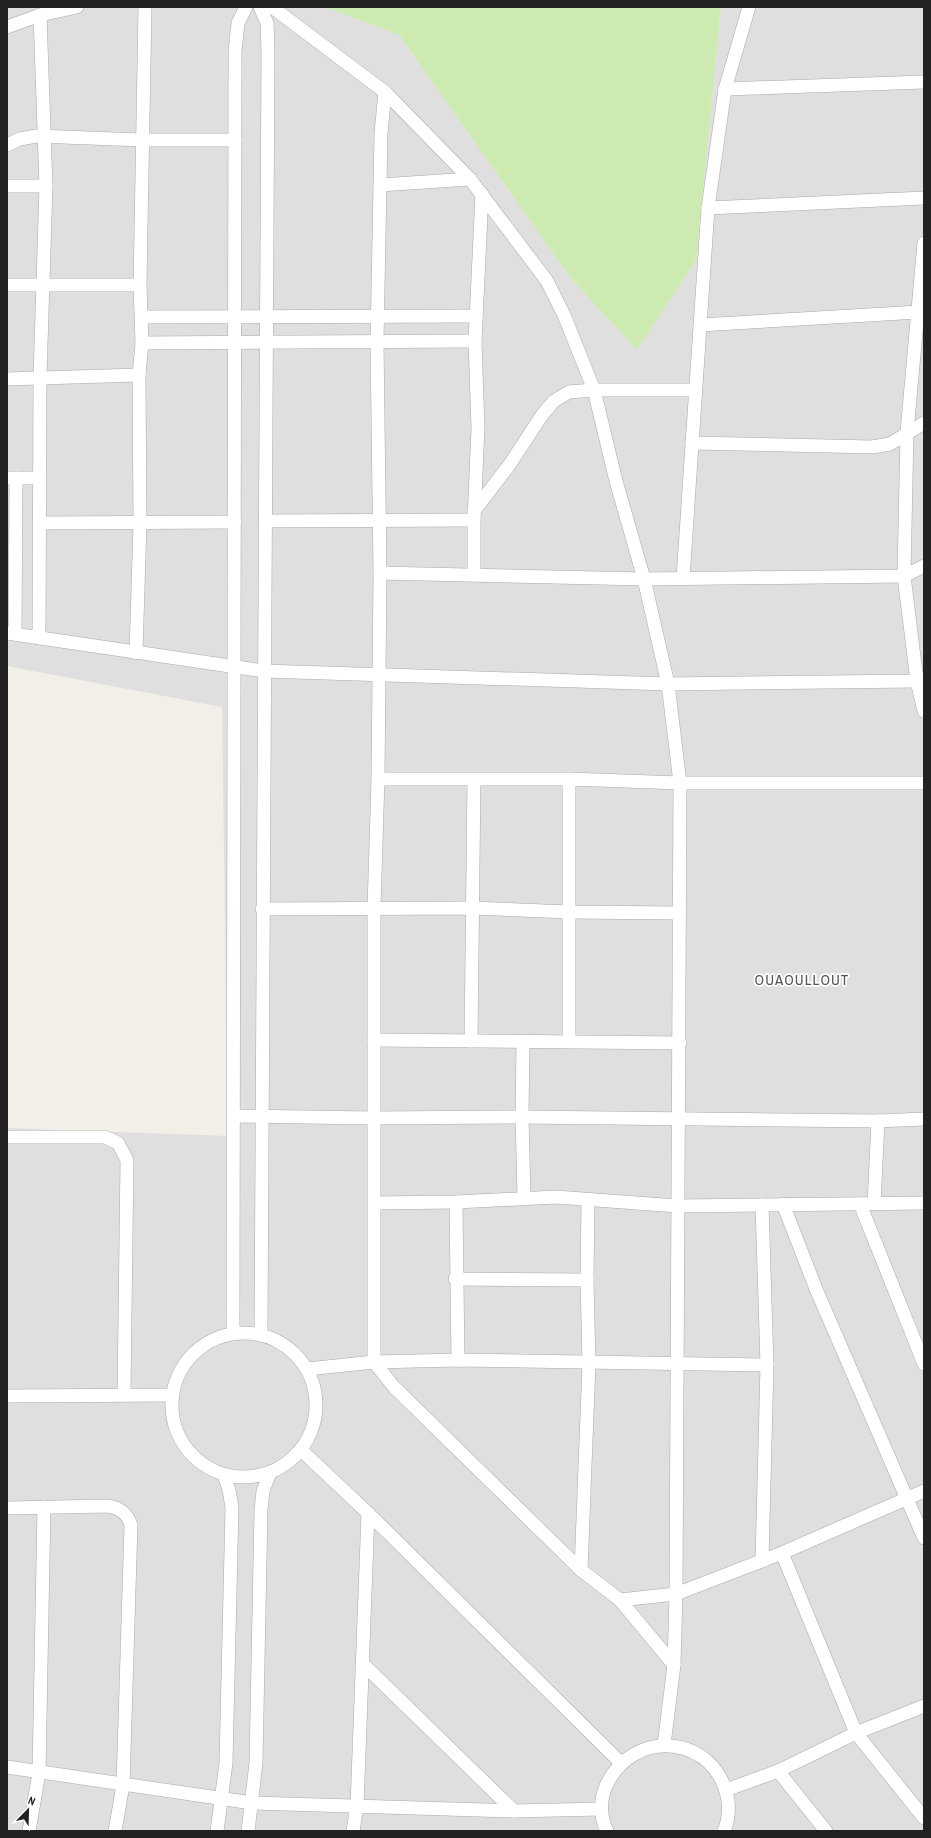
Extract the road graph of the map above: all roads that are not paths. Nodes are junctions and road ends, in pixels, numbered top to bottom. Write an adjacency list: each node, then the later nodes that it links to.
1 (77, 7): 7 (street)
2 (145, 7): 13 (street)
3 (246, 7): 14 (street)
4 (260, 7): 29 (street)
5 (272, 7): 11 (street)
6 (749, 7): 10 (street)
7 (40, 15): 8 (street); 12 (street)
8 (7, 27)
9 (924, 82): 10 (street)
10 (725, 89): 22 (street)
11 (385, 92): 16 (street); 17 (street)
12 (44, 136): 13 (street); 15 (street); 19 (street)
13 (142, 140): 14 (street); 26 (street)
14 (235, 140): 33 (street)
15 (7, 145)
16 (470, 180): 17 (street); 20 (street)
17 (380, 185): 30 (street)
18 (7, 186): 19 (street)
19 (46, 186): 25 (street)
20 (482, 194): 31 (street); 43 (street)
21 (924, 198): 22 (street)
22 (708, 208): 34 (street)
23 (924, 243): 27 (street)
24 (7, 285): 25 (street)
25 (43, 285): 26 (street); 41 (street)
26 (140, 285): 32 (street)
27 (922, 288): 28 (street)
28 (919, 312): 34 (street); 46 (street)
29 (266, 316): 30 (street); 33 (street); 38 (street)
30 (379, 316): 31 (street); 35 (street)
31 (476, 316): 36 (street)
32 (142, 317): 33 (street); 39 (street)
33 (235, 317): 37 (street)
34 (700, 325): 44 (street)
35 (378, 341): 36 (street); 38 (street); 52 (street)
36 (475, 341): 50 (street)
37 (235, 342): 38 (street); 39 (street); 53 (street)
38 (265, 342): 51 (street)
39 (142, 343): 40 (street)
40 (139, 375): 41 (street); 55 (street)
41 (40, 378): 42 (street); 49 (street)
42 (7, 379)
43 (594, 390): 44 (street); 50 (street); 61 (street)
44 (695, 390): 47 (street)
45 (924, 423): 46 (street)
46 (907, 432): 47 (street); 59 (street)
47 (692, 443): 60 (street)
48 (12, 478): 49 (street); 62 (street)
49 (39, 478): 54 (street)
50 (474, 515): 52 (street); 58 (street)
51 (266, 521): 52 (street); 66 (street)
52 (379, 521): 57 (street)
53 (235, 522): 55 (street); 65 (street)
54 (40, 523): 55 (street); 63 (street)
55 (140, 523): 64 (street)
56 (924, 566): 59 (street)
57 (380, 574): 58 (street); 67 (street)
58 (474, 574): 61 (street)
59 (904, 576): 60 (street); 68 (street)
60 (682, 578): 61 (street)
61 (644, 579): 69 (street)
62 (11, 633): 63 (street)
63 (39, 638): 64 (street)
64 (136, 653): 65 (street)
65 (235, 666): 66 (street); 86 (street)
66 (264, 670): 67 (street); 78 (street)
67 (378, 675): 69 (street); 71 (street)
68 (921, 680): 69 (street); 70 (street)
69 (668, 684): 74 (street)
70 (924, 711)
71 (378, 779): 73 (street); 76 (street)
72 (569, 779): 73 (street); 74 (street); 79 (street)
73 (474, 780): 77 (street)
74 (680, 783): 75 (street); 80 (street)
75 (924, 783)
76 (374, 908): 77 (street); 78 (street); 81 (street)
77 (471, 908): 79 (street); 82 (street)
78 (262, 909): 87 (street)
79 (568, 912): 80 (street); 83 (street)
80 (680, 913): 85 (street)
81 (374, 1040): 82 (street); 89 (street)
82 (471, 1041): 84 (street)
83 (569, 1041): 84 (street); 85 (street)
84 (523, 1042): 88 (street)
85 (680, 1043): 90 (street)
86 (234, 1116): 87 (street); 106 (street)
87 (262, 1116): 89 (street); 107 (street)
88 (522, 1117): 89 (street); 90 (street); 94 (street)
89 (373, 1118): 97 (street)
90 (679, 1118): 92 (street); 103 (street)
91 (924, 1118): 92 (street)
92 (878, 1121): 101 (street)
93 (7, 1137): 115 (street)
94 (524, 1198): 95 (street); 96 (street)
95 (588, 1200): 103 (street); 105 (street)
96 (456, 1202): 97 (street); 104 (street)
97 (375, 1203): 109 (street)
98 (924, 1203): 101 (street)
99 (783, 1204): 100 (street); 102 (street); 122 (street)
100 (860, 1204): 101 (street); 112 (street)
101 (874, 1204)
102 (762, 1205): 103 (street); 113 (street)
103 (677, 1206): 111 (street)
104 (455, 1279): 105 (street); 108 (street)
105 (587, 1280): 110 (street)
106 (233, 1333): 107 (street); 116 (street)
107 (261, 1334): 114 (street)
108 (458, 1360): 109 (street); 110 (street)
109 (374, 1362): 114 (street); 129 (street)
110 (589, 1363): 111 (street); 129 (street)
111 (676, 1363): 113 (street); 130 (street)
112 (924, 1364)
113 (767, 1365): 128 (street)
114 (307, 1369): 118 (street)
115 (124, 1395): 116 (street); 117 (street)
116 (172, 1395): 120 (street)
117 (7, 1396)
118 (301, 1450): 119 (street); 125 (street)
119 (270, 1473): 120 (street); 144 (street)
120 (224, 1475): 143 (street)
121 (924, 1490): 122 (street)
122 (908, 1498): 126 (street); 127 (street)
123 (44, 1507): 124 (street); 140 (street); 141 (street)
124 (7, 1508)
125 (368, 1514): 132 (street); 137 (street)
126 (924, 1538)
127 (782, 1553): 128 (street); 135 (street)
128 (762, 1562): 130 (street)
129 (582, 1570): 131 (street)
130 (676, 1594): 131 (street); 133 (street)
131 (620, 1600): 133 (street)
132 (363, 1664): 145 (street); 147 (street)
133 (674, 1665): 136 (street)
134 (924, 1706): 135 (street)
135 (856, 1733): 139 (street); 148 (street)
136 (664, 1745): 137 (street); 142 (street)
137 (621, 1763): 146 (street)
138 (7, 1767): 140 (street)
139 (778, 1771): 142 (street); 156 (street)
140 (39, 1773): 141 (street); 149 (street)
141 (123, 1785): 143 (street); 150 (street)
142 (726, 1790): 155 (street)
143 (222, 1800): 144 (street); 151 (street)
144 (252, 1803): 145 (street); 152 (street)
145 (357, 1806): 147 (street); 153 (street)
146 (602, 1809): 147 (street); 154 (street)
147 (514, 1811)
148 (924, 1818)
149 (29, 1831)
150 (115, 1831)
151 (218, 1831)
152 (248, 1831)
153 (353, 1831)
154 (607, 1831)
155 (724, 1831)
156 (826, 1831)

